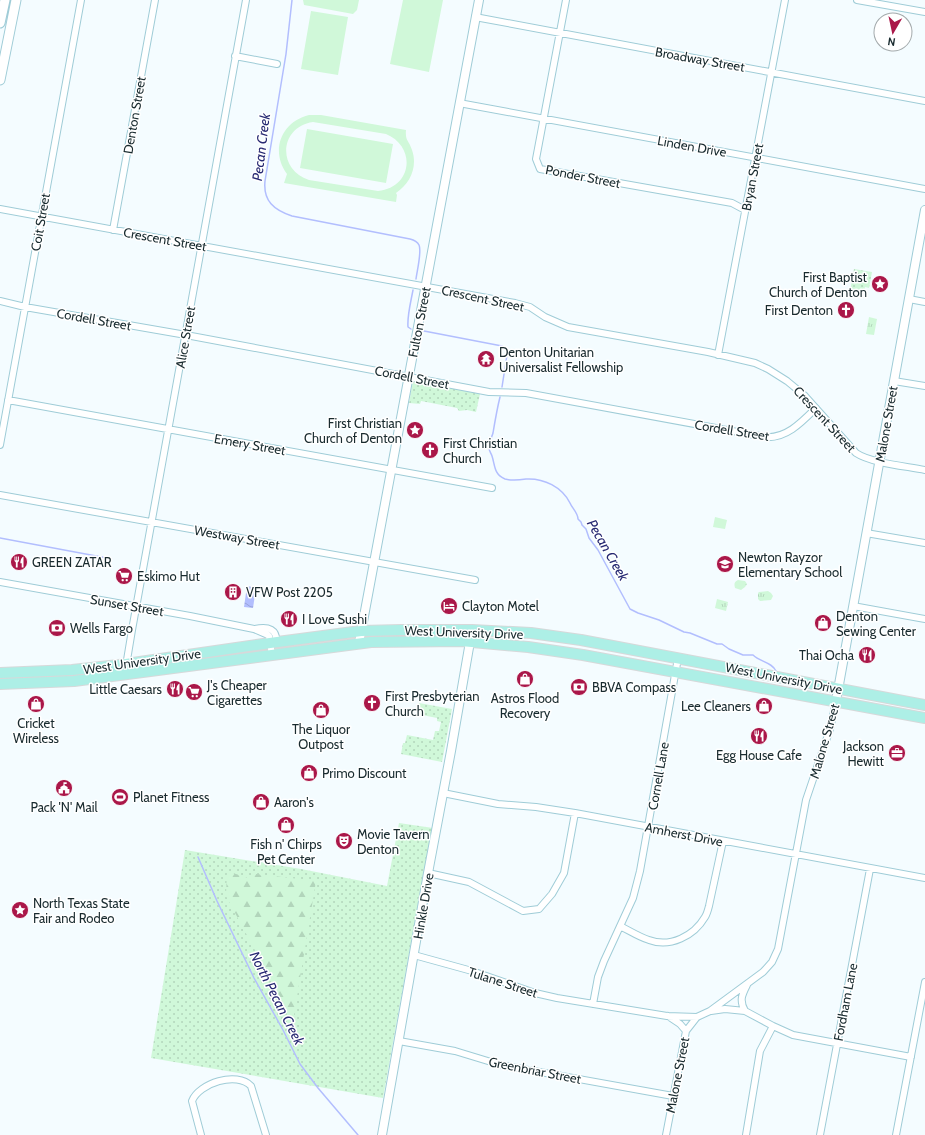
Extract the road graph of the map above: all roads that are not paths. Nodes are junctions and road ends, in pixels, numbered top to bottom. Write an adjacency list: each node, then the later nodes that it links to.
1 (4, 0): 12 (main road)
2 (16, 0): 17 (main road)
3 (81, 0): 26 (street, Coit Street)
4 (155, 0): 27 (street, Denton Street)
5 (246, 0): 14 (street, Alice Street)
6 (479, 0): 11 (street, Fulton Street)
7 (566, 0): 13 (street, Ponder Street)
8 (785, 0): 16 (street, Bryan Street)
9 (857, 0): 10 (street)
10 (925, 12)
11 (476, 17): 13 (street, Broadway Street); 19 (street, Fulton Street)
12 (0, 23)
13 (560, 33): 16 (street, Broadway Street); 20 (street, Ponder Street)
14 (235, 56): 15 (street); 28 (street, Alice Street)
15 (277, 64)
16 (772, 72): 18 (street, Broadway Street); 21 (street, Bryan Street)
17 (0, 80)
18 (925, 101)
19 (459, 103): 20 (street, Linden Drive); 29 (street, Fulton Street)
20 (544, 119): 21 (street, Linden Drive); 24 (street, Ponder Street)
21 (756, 157): 22 (street, Linden Drive); 24 (street, Bryan Street)
22 (925, 189)
23 (0, 209): 26 (street, Crescent Street)
24 (746, 210): 35 (street, Bryan Street)
25 (925, 210): 30 (street, Malone Street)
26 (41, 217): 27 (street, Crescent Street); 33 (street, Coit Street)
27 (113, 230): 28 (street, Crescent Street)
28 (201, 245): 29 (street, Crescent Street); 34 (street, Alice Street)
29 (425, 286): 35 (street, Crescent Street); 36 (street, Fulton Street)
30 (909, 299): 32 (street); 37 (street, Malone Street)
31 (0, 301): 33 (street, Cordell Street)
32 (925, 302)
33 (25, 307): 34 (street, Cordell Street); 39 (street, Coit Street)
34 (186, 335): 36 (street, Cordell Street); 41 (street, Alice Street)
35 (718, 355): 40 (street, Crescent Street)
36 (408, 376): 40 (street, Cordell Street); 44 (street, Fulton Street)
37 (894, 381): 38 (street); 43 (street, Malone Street)
38 (925, 386)
39 (8, 400): 41 (street, Emery Street); 42 (street, Coit Street)
40 (816, 408): 43 (street, Crescent Street)
41 (168, 429): 44 (street, Emery Street); 48 (street, Alice Street)
42 (0, 445)
43 (879, 462): 45 (street); 49 (street, Malone Street)
44 (391, 470): 46 (street, Emery Street); 51 (street, Fulton Street)
45 (925, 470)
46 (492, 488)
47 (0, 495): 48 (street, Westway Street)
48 (152, 521): 51 (street, Westway Street); 54 (street, Alice Street)
49 (866, 533): 50 (street); 55 (street, Malone Street)
50 (925, 543)
51 (374, 562): 52 (street, Westway Street); 58 (street, Fulton Street)
52 (475, 580)
53 (0, 582): 54 (street, Sunset Street)
54 (136, 606): 59 (street, Sunset Street); 64 (street, Alice Street)
55 (853, 606): 56 (street); 69 (street, Malone Street)
56 (925, 619)
57 (472, 630): 58 (main road, West University Drive); 60 (street, Hinkle Drive); 63 (main road, West University Drive)
58 (361, 631): 59 (main road, West University Drive); 61 (street, Fulton Street)
59 (273, 642): 62 (street); 64 (main road, West University Drive)
60 (470, 642): 61 (main road, West University Drive); 65 (main road, West University Drive); 73 (street, Hinkle Drive)
61 (359, 643): 62 (main road, West University Drive)
62 (272, 655): 67 (main road, West University Drive)
63 (678, 658): 65 (street, Cornell Lane); 69 (main road, West University Drive)
64 (127, 663): 66 (main road, West University Drive); 67 (street, Alice Street)
65 (675, 672): 70 (main road, West University Drive); 75 (street, Cornell Lane)
66 (0, 673)
67 (125, 674): 68 (main road, West University Drive)
68 (0, 684)
69 (838, 688): 70 (street, Malone Street); 71 (main road, West University Drive)
70 (836, 701): 72 (main road, West University Drive); 77 (street, Malone Street)
71 (925, 705)
72 (925, 718)
73 (443, 793): 74 (street, Amherst Drive); 79 (street, Hinkle Drive)
74 (575, 813): 75 (street, Amherst Drive); 79 (street)
75 (649, 827): 76 (street, Amherst Drive); 81 (street, Cornell Lane)
76 (723, 841): 77 (street, Amherst Drive); 81 (street)
77 (796, 855): 78 (street, Amherst Drive); 84 (street, Malone Street)
78 (870, 868): 80 (street, Amherst Drive); 93 (street, Fordham Lane)
79 (428, 873): 82 (street, Hinkle Drive)
80 (925, 878)
81 (620, 926): 85 (street, Cornell Lane)
82 (414, 955): 85 (street, Tulane Street); 92 (street, Hinkle Drive)
83 (925, 982): 94 (street)
84 (748, 984): 86 (street, Malone Street); 87 (street)
85 (593, 1004): 88 (street, Tulane Street)
86 (710, 1010): 87 (street); 89 (street, Malone Street)
87 (745, 1011): 90 (street)
88 (667, 1016): 89 (street, Tulane Street); 91 (street)
89 (697, 1017): 91 (street, Malone Street)
90 (773, 1026): 93 (street); 100 (street)
91 (686, 1031): 95 (street, Malone Street)
92 (399, 1041): 95 (street, Greenbriar Street); 98 (street, Hinkle Drive)
93 (838, 1043): 94 (street); 101 (street, Fordham Lane)
94 (911, 1057): 102 (street)
95 (673, 1096): 99 (street, Malone Street)
96 (201, 1135): 97 (street)
97 (266, 1135)
98 (382, 1135)
99 (666, 1135)
100 (746, 1135)
101 (820, 1135)
102 (896, 1135)

